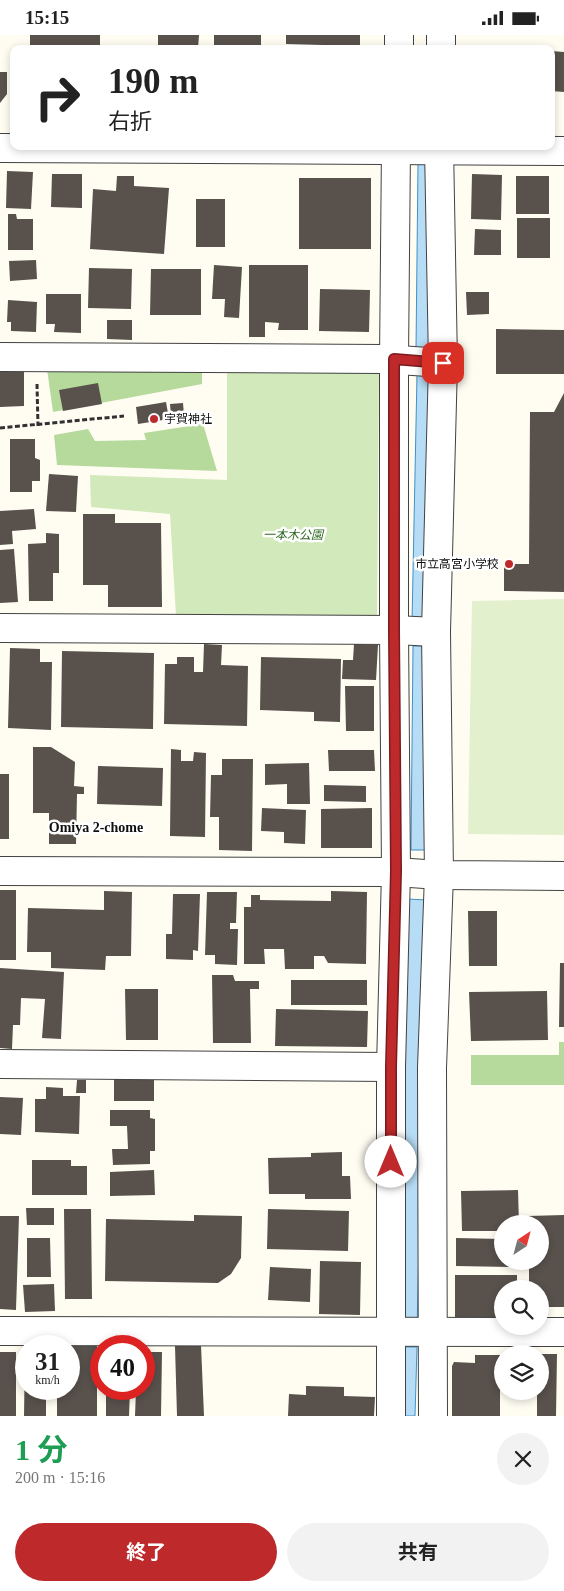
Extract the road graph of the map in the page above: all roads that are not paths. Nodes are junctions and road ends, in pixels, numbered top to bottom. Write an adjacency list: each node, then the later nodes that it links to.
1 (396, 150): 6 (street)
2 (439, 150): 7 (street)
3 (522, 150): 4 (street)
4 (564, 151)
5 (0, 357): 6 (street)
6 (394, 359): 7 (street); 9 (street)
7 (443, 363): 10 (street)
8 (0, 628): 9 (street)
9 (394, 630): 10 (street); 12 (street)
10 (436, 632): 13 (street)
11 (0, 871): 12 (street)
12 (396, 871): 13 (street); 16 (street)
13 (439, 875): 14 (street); 20 (street)
14 (564, 876)
15 (0, 1065): 16 (street)
16 (391, 1067): 18 (street)
17 (0, 1331): 18 (street)
18 (392, 1332): 20 (street); 21 (street)
19 (564, 1332): 20 (street)
20 (433, 1333): 22 (street)
21 (391, 1416)
22 (433, 1416)

